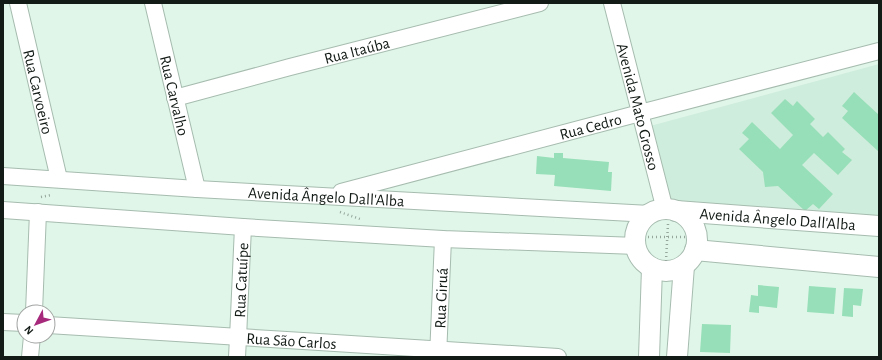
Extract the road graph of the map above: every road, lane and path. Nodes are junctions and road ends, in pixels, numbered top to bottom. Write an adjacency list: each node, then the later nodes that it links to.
1 (18, 3): 9 (street, Rua Carvoeiro)
2 (153, 3): 6 (street, Rua Carvalho)
3 (540, 3): 6 (street, Rua Itaúba)
4 (612, 3): 7 (street, Avenida Mato Grosso)
5 (879, 51): 7 (street, Rua Cedro)
6 (175, 98): 10 (street, Rua Carvalho)
7 (640, 112): 12 (street, Rua Cedro); 16 (street, Avenida Mato Grosso)
8 (3, 176): 9 (street, Avenida Ângelo Dall'Alba)
9 (59, 179): 10 (street, Avenida Ângelo Dall'Alba)
10 (197, 189): 12 (street, Avenida Ângelo Dall'Alba)
11 (53, 194): 13 (path)
12 (326, 196): 16 (street, Avenida Ângelo Dall'Alba)
13 (39, 205): 14 (street); 19 (street); 24 (street)
14 (3, 210)
15 (338, 211): 17 (path)
16 (665, 211): 18 (main road, Avenida Ângelo Dall'Alba); 21 (main road); 22 (path); 22 (main road)
17 (364, 220)
18 (879, 226)
19 (243, 227): 20 (street); 28 (street, Rua Catuípe)
20 (444, 239): 21 (street); 30 (street, Rua Giruá)
21 (637, 246): 22 (main road)
22 (674, 262): 23 (main road); 34 (main road); 35 (main road)
23 (879, 267)
24 (34, 304)
25 (3, 322): 26 (street)
26 (16, 323)
27 (56, 326): 28 (street, Rua São Carlos)
28 (238, 338): 30 (street, Rua São Carlos); 32 (street, Rua Catuípe)
29 (31, 344): 31 (street)
30 (438, 353): 33 (street, Rua São Carlos)
31 (30, 357)
32 (237, 357)
33 (558, 357)
34 (649, 357)
35 (677, 357)

